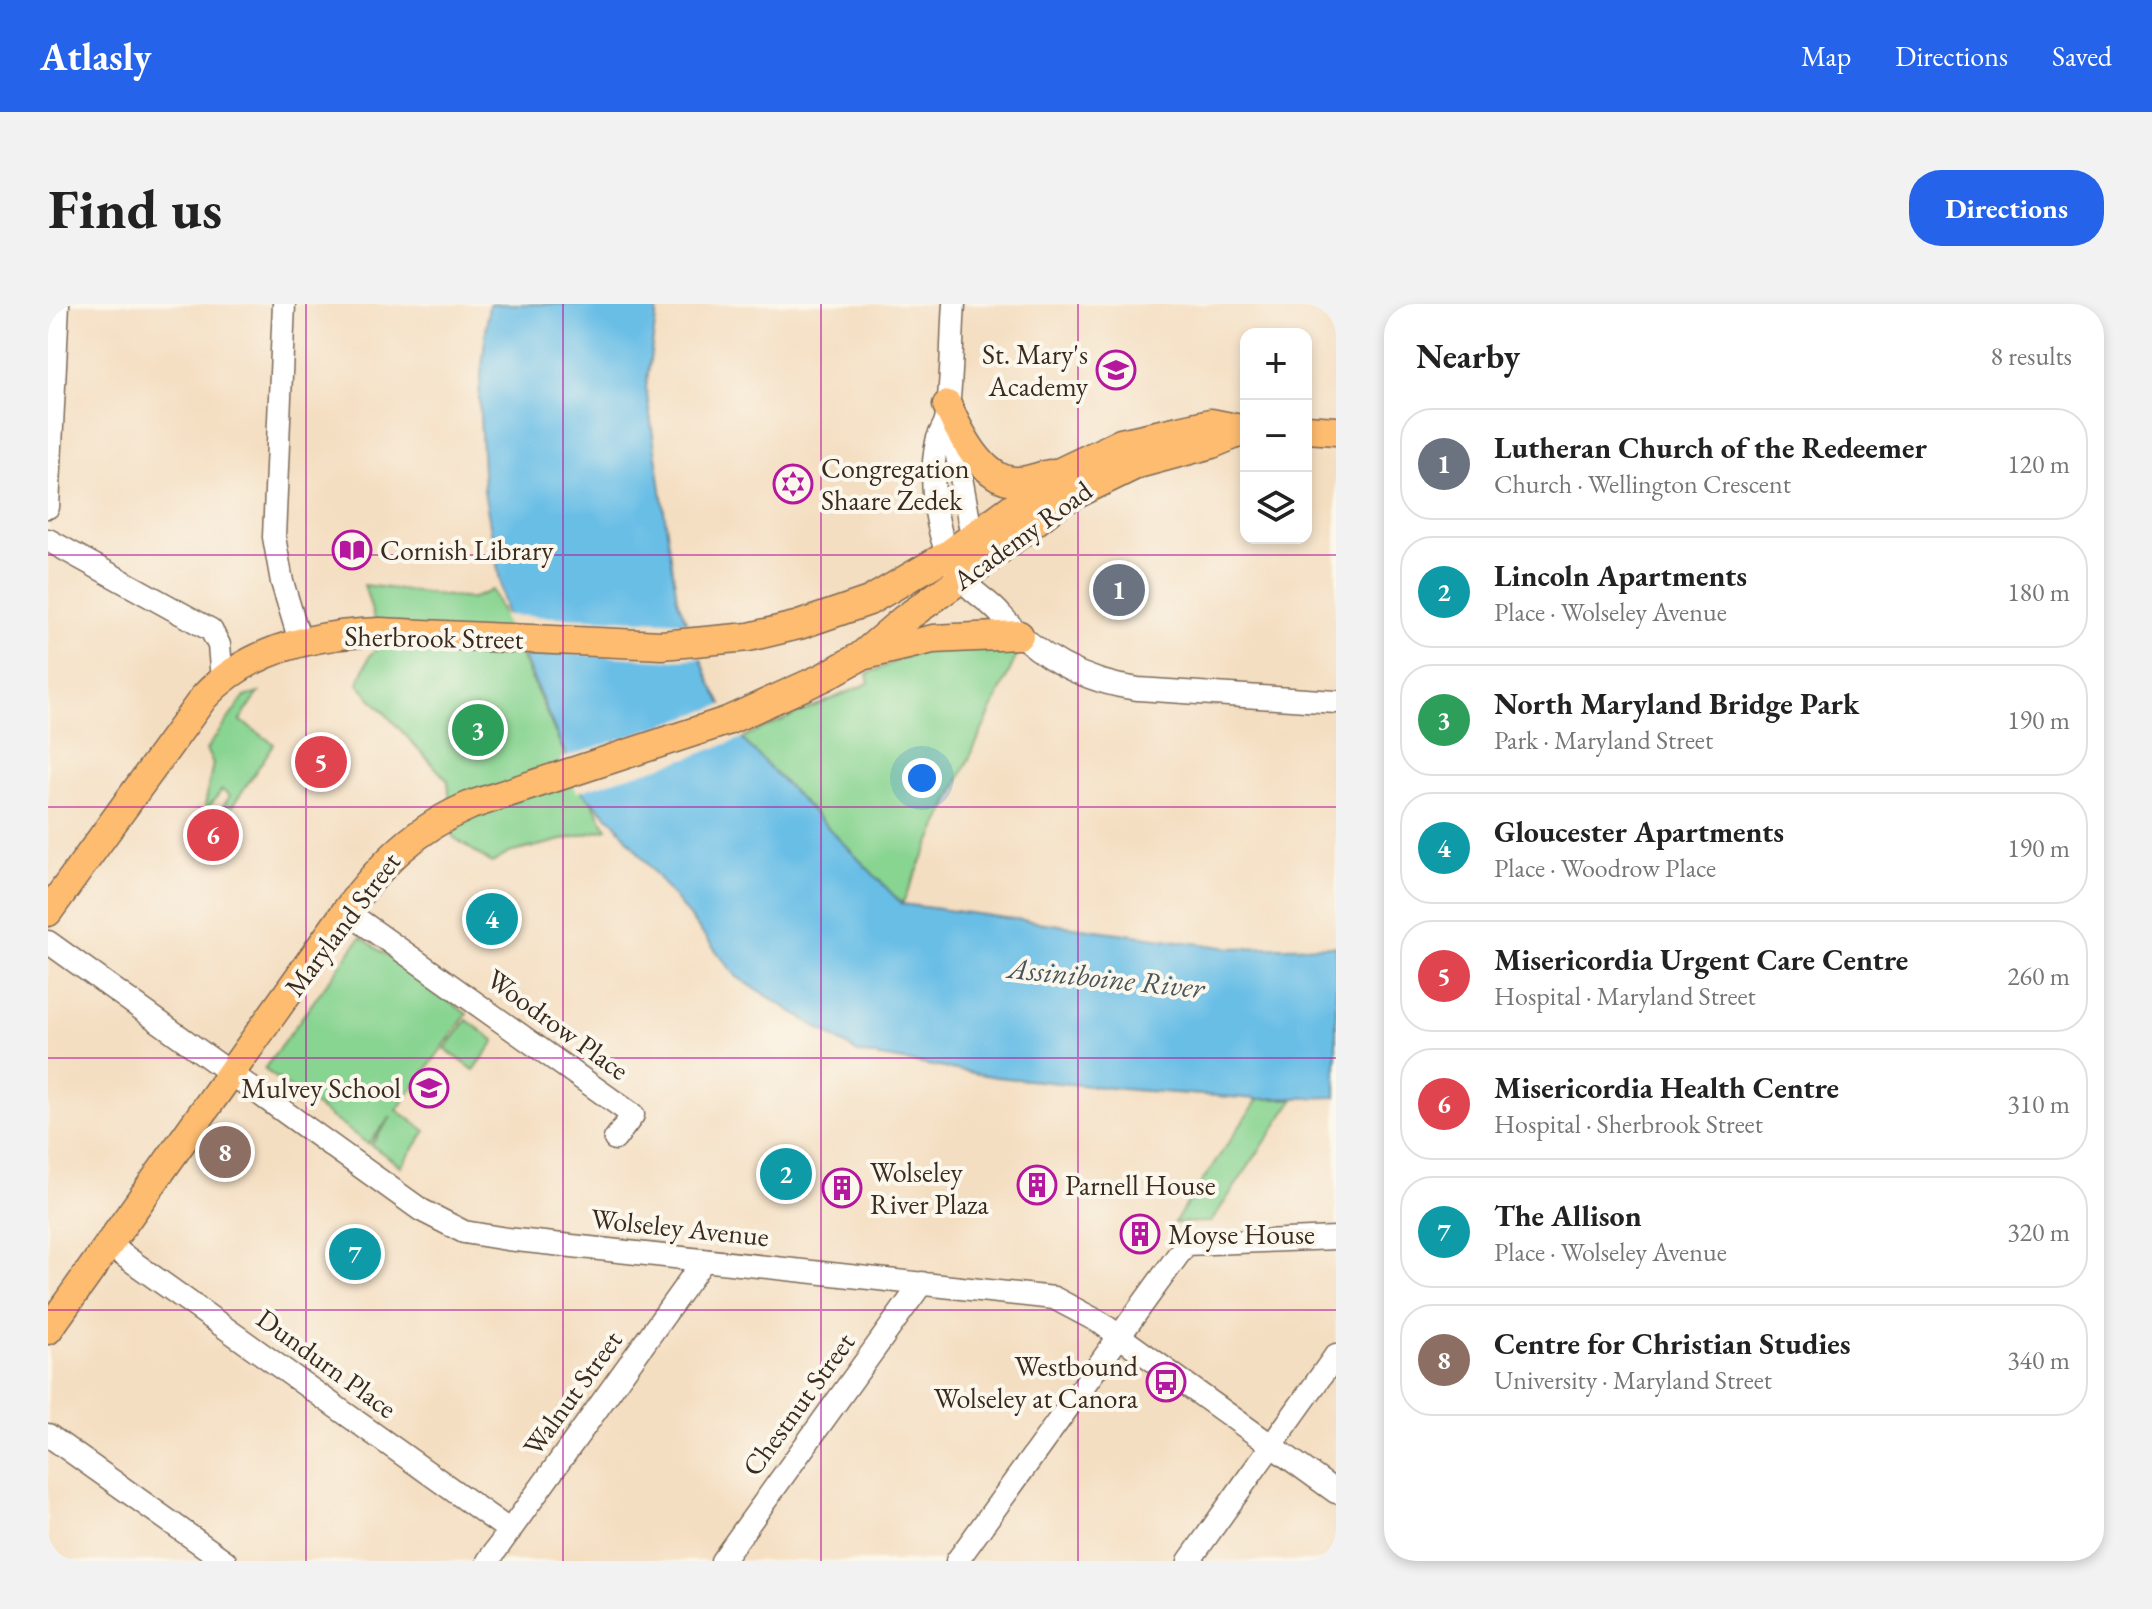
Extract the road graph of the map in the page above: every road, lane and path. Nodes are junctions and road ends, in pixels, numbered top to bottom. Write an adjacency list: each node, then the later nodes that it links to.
1 (58, 304): 10 (street)
2 (284, 304): 15 (street)
3 (954, 304): 4 (street)
4 (946, 414): 9 (main road); 12 (street)
5 (1240, 429): 9 (main road, Academy Road)
6 (1312, 429): 7 (main road)
7 (1336, 431)
8 (1240, 432): 12 (main road, Academy Road)
9 (1062, 471): 12 (main road, Academy Road)
10 (48, 507)
11 (48, 540): 17 (street)
12 (965, 559): 13 (main road, Academy Road); 14 (street); 16 (main road, Academy Road)
13 (845, 610): 15 (main road, Sherbrook Street)
14 (1019, 635): 16 (main road); 18 (street)
15 (300, 641): 17 (main road, Sherbrook Street)
16 (861, 656): 19 (main road, Maryland Street)
17 (222, 680): 20 (main road, Sherbrook Street)
18 (1336, 702)
19 (346, 911): 22 (main road, Maryland Street); 23 (street, Woodrow Place)
20 (48, 912)
21 (48, 942): 22 (street, Wolseley Avenue)
22 (231, 1074): 25 (main road, Maryland Street); 26 (street, Wolseley Avenue)
23 (615, 1139)
24 (1336, 1238): 29 (street)
25 (109, 1245): 28 (main road, Maryland Street); 34 (street, Dundurn Place)
26 (704, 1260): 27 (street, Wolseley Avenue); 34 (street, Walnut Street)
27 (922, 1283): 29 (street, Wolseley Avenue); 37 (street, Chestnut Street)
28 (48, 1330)
29 (1118, 1336): 32 (street, Wolseley Avenue); 38 (street)
30 (1336, 1355): 32 (street)
31 (48, 1435): 35 (street)
32 (1272, 1446): 33 (street, Wolseley Avenue); 39 (street)
33 (1336, 1492)
34 (510, 1531): 36 (street, Walnut Street)
35 (225, 1561)
36 (488, 1561)
37 (722, 1561)
38 (957, 1561)
39 (1189, 1561)

